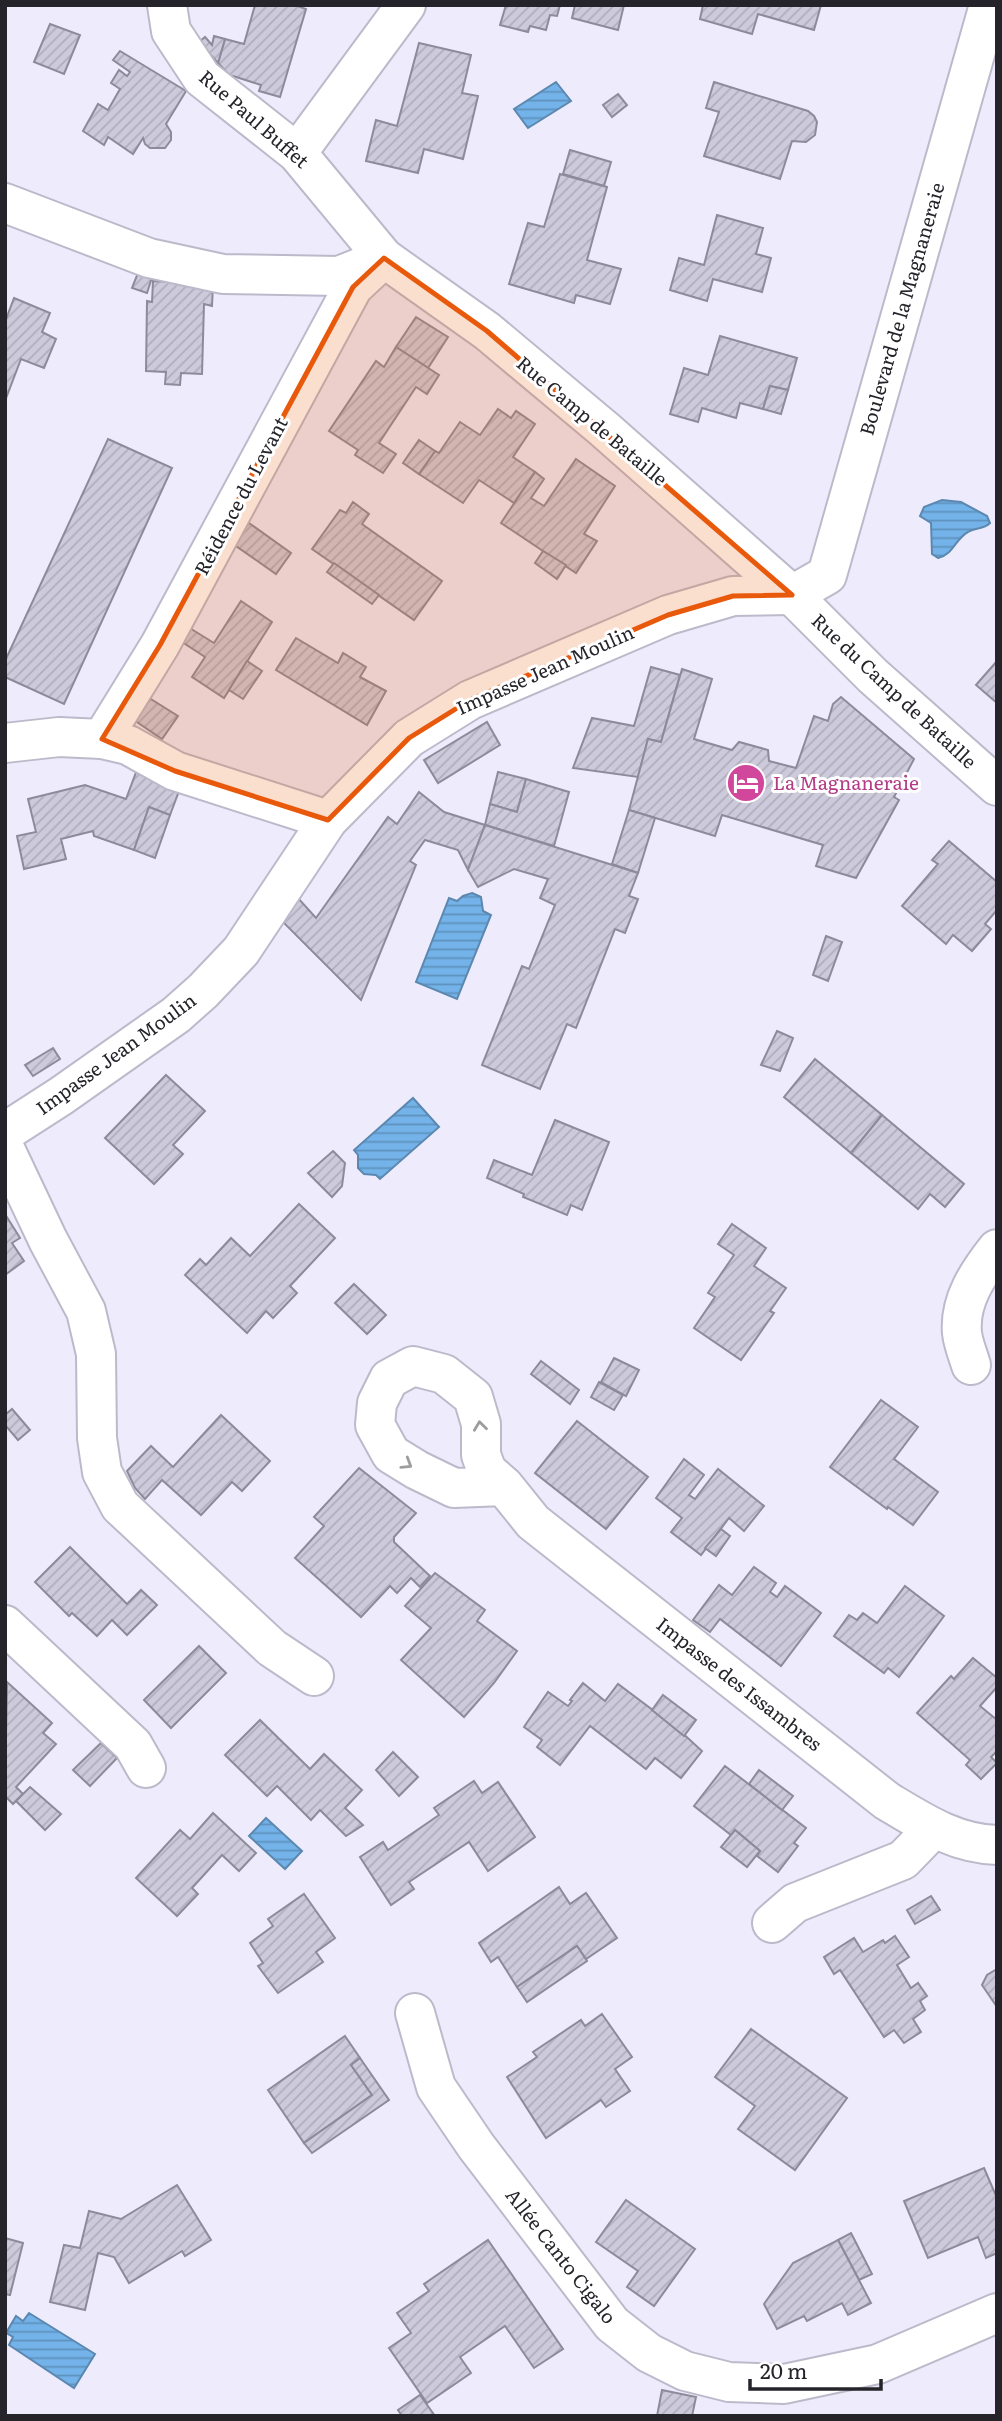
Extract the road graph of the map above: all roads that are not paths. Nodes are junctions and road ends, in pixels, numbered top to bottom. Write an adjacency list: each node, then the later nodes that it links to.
1 (167, 5): 4 (street, Rue Paul Buffet)
2 (406, 5): 4 (street)
3 (989, 5): 7 (street, Boulevard de la Magnaneraie)
4 (298, 153): 6 (street, Rue Paul Buffet)
5 (5, 203): 6 (street)
6 (384, 258): 7 (street, Rue Camp de Bataille); 8 (street, Réidence du Levant)
7 (792, 595): 10 (street, Rue du Camp de Bataille); 11 (street, Impasse Jean Moulin)
8 (102, 739): 9 (street); 11 (street)
9 (5, 743)
10 (997, 786)
11 (328, 820): 12 (street, Impasse Jean Moulin)
12 (5, 1132)
13 (5, 1149): 18 (street)
14 (997, 1249): 15 (street)
15 (971, 1365)
16 (503, 1486): 20 (street, Impasse des Issambres)
17 (5, 1625): 19 (street)
18 (314, 1676)
19 (146, 1768)
20 (934, 1828): 21 (street, Impasse des Issambres); 22 (street)
21 (997, 1844)
22 (772, 1923)
23 (415, 2013): 24 (street, Allée Canto Cigalo)
24 (997, 2314)

